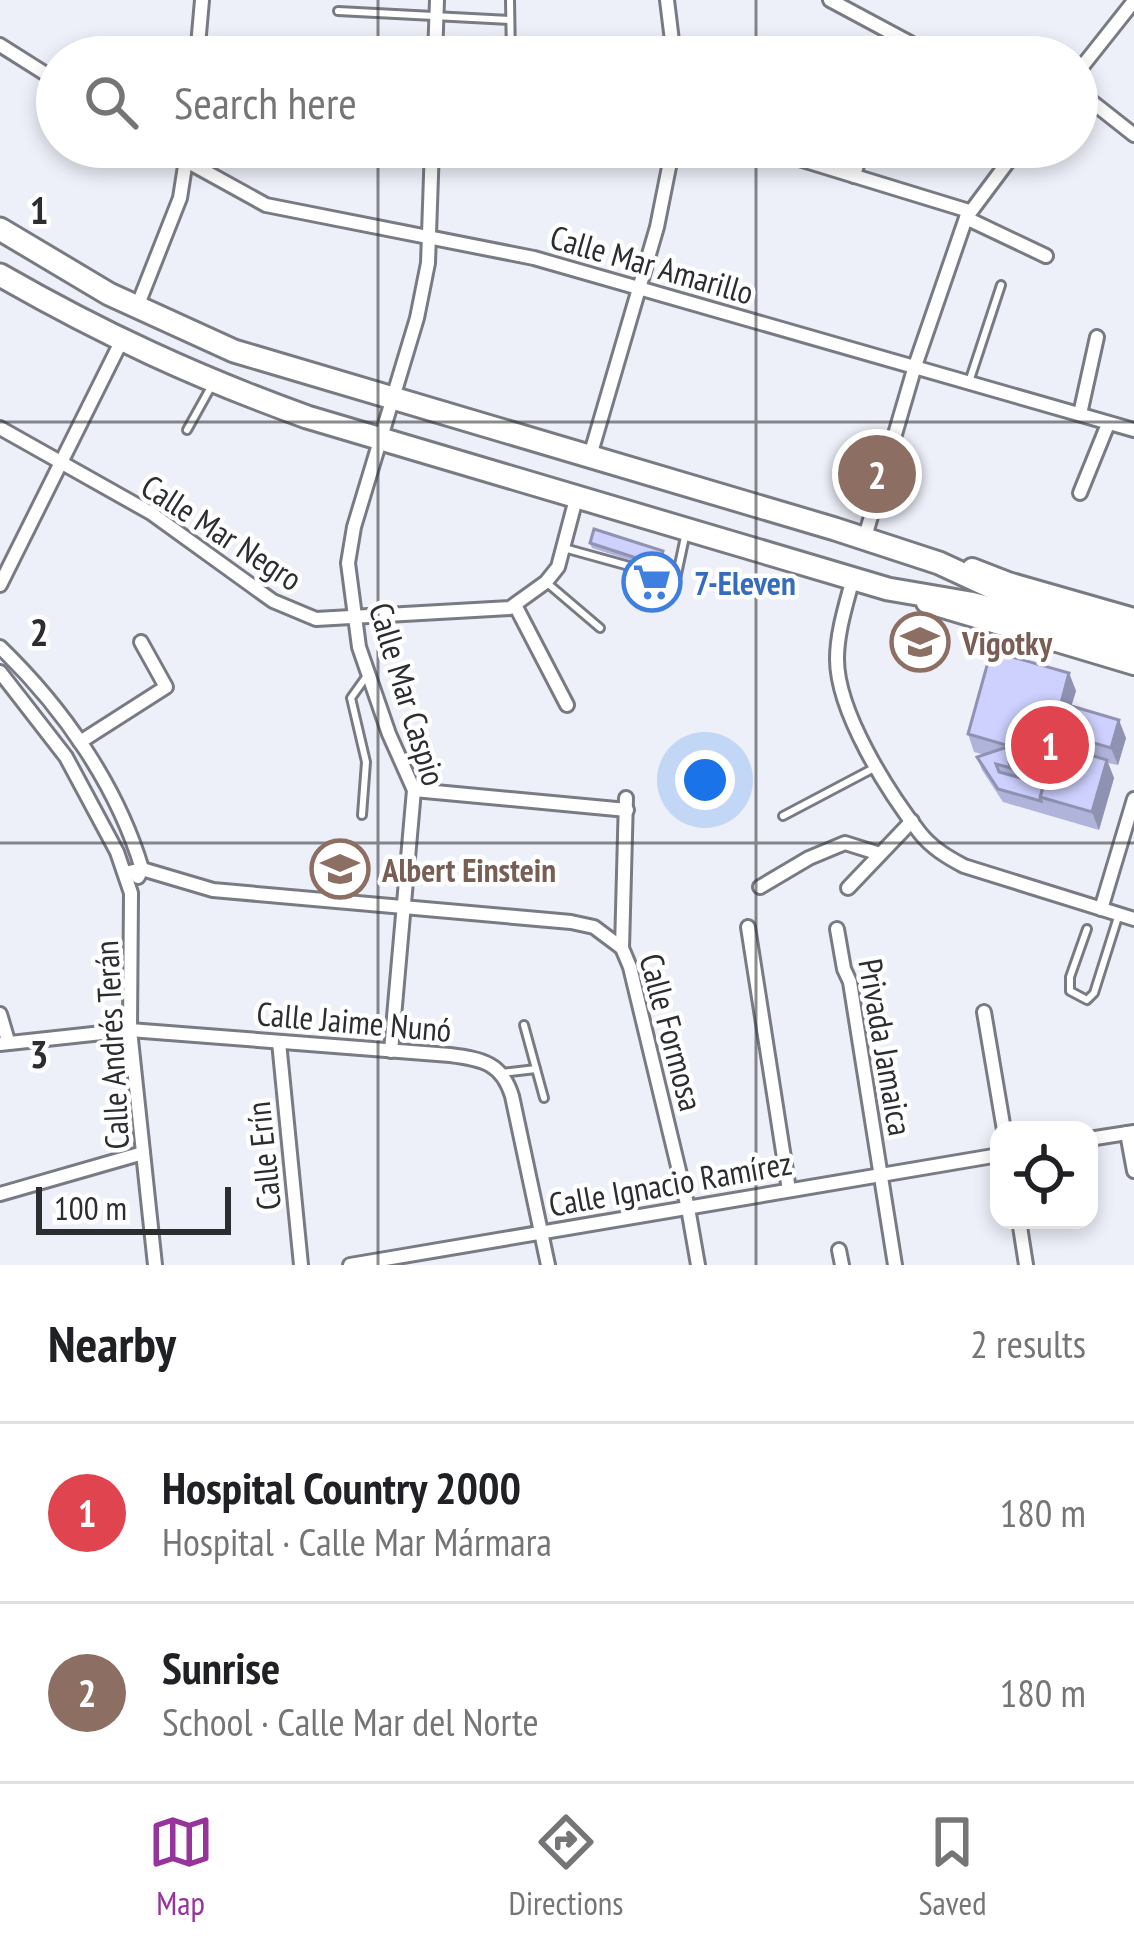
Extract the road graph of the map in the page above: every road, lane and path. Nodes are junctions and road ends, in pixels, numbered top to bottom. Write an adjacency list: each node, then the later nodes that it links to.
1 (202, 0): 10 (street)
2 (437, 0): 8 (street)
3 (510, 0): 9 (lane)
4 (667, 0): 13 (street)
5 (830, 0): 14 (street)
6 (1134, 1): 16 (street)
7 (338, 10): 8 (lane)
8 (436, 17): 9 (lane); 11 (street)
9 (510, 20): 12 (lane)
10 (199, 36)
11 (436, 36)
12 (510, 36)
13 (671, 36)
14 (886, 36)
15 (0, 45): 17 (street)
16 (1098, 47)
17 (36, 68)
18 (1098, 107): 19 (street)
19 (1134, 135)
20 (186, 168): 35 (street)
21 (195, 168): 30 (street, Calle Mar Amarillo)
22 (432, 168): 30 (street, Calle Mar Caspio)
23 (670, 168): 34 (street)
24 (828, 168): 27 (street)
25 (856, 168): 27 (street)
26 (1003, 168): 28 (street)
27 (854, 176): 28 (street)
28 (968, 215): 31 (street); 38 (street)
29 (0, 229): 35 (main road)
30 (430, 236): 34 (street, Calle Mar Amarillo); 41 (street, Calle Mar Caspio)
31 (1046, 256)
32 (0, 275): 37 (main road)
33 (1001, 285): 39 (lane)
34 (639, 290): 38 (street, Calle Mar Amarillo); 48 (street)
35 (137, 307): 41 (main road)
36 (1097, 337): 42 (street)
37 (121, 342): 40 (main road); 49 (street)
38 (915, 366): 39 (street, Calle Mar Amarillo); 54 (street)
39 (969, 382): 42 (street, Calle Mar Amarillo)
40 (213, 384): 45 (lane); 47 (main road)
41 (394, 398): 47 (street, Calle Mar Caspio); 48 (main road)
42 (1080, 414): 43 (street, Calle Mar Amarillo)
43 (1108, 424): 46 (street, Calle Mar Amarillo); 50 (street)
44 (0, 428): 49 (street, Calle Mar Negro)
45 (187, 430)
46 (1134, 430)
47 (380, 438): 51 (main road); 63 (street, Calle Mar Caspio)
48 (590, 456): 53 (main road)
49 (62, 466): 58 (street); 63 (street, Calle Mar Negro)
50 (1080, 493)
51 (577, 496): 52 (main road); 55 (street, Calle Mar Negro)
52 (687, 528): 55 (lane); 56 (main road)
53 (835, 529): 54 (main road); 60 (main road)
54 (867, 530): 62 (main road)
55 (564, 548): 57 (street, Calle Mar Negro)
56 (853, 578): 59 (main road); 74 (street)
57 (546, 582): 61 (street, Calle Mar Negro); 64 (lane)
58 (0, 585)
59 (888, 589): 60 (main road); 69 (main road)
60 (1008, 603): 65 (main road); 67 (main road)
61 (515, 605): 63 (street, Calle Mar Negro); 72 (street)
62 (1134, 618)
63 (353, 619): 71 (street, Calle Mar Caspio)
64 (600, 628)
65 (1134, 631)
66 (141, 642): 73 (street)
67 (1134, 646)
68 (0, 647): 73 (street)
69 (1134, 664)
70 (0, 671): 82 (street, Calle Andrés Terán)
71 (368, 674): 75 (street, Calle Mar Caspio); 77 (lane)
72 (567, 705)
73 (80, 742): 81 (street)
74 (877, 767): 78 (lane); 79 (street)
75 (414, 790): 86 (street, Calle Mar Caspio); 93 (street, Calle Formosa)
76 (1134, 799): 87 (street)
77 (362, 814)
78 (783, 816)
79 (912, 821): 80 (street); 87 (street)
80 (880, 854): 83 (street); 84 (street)
81 (142, 869): 82 (street); 85 (street, Calle Andrés Terán); 86 (street)
82 (125, 873): 85 (street, Calle Andrés Terán)
83 (760, 887)
84 (848, 888)
85 (131, 893): 97 (street, Calle Andrés Terán)
86 (404, 906): 93 (street); 100 (street, Calle Mar Caspio)
87 (1101, 909): 88 (street)
88 (1119, 914): 89 (street); 92 (lane)
89 (1134, 919)
90 (748, 927): 111 (street)
91 (837, 929): 110 (street, Privada Jamaica)
92 (1087, 929)
93 (622, 948): 113 (street, Calle Formosa)
94 (984, 1012): 104 (street)
95 (0, 1014): 98 (street)
96 (524, 1025): 101 (lane)
97 (130, 1030): 98 (street, Calle Jaime Nunó); 99 (street, Calle Jaime Nunó); 107 (street, Calle Andrés Terán)
98 (4, 1042)
99 (279, 1042): 100 (street, Calle Jaime Nunó); 117 (street, Calle Erín)
100 (391, 1051): 102 (street, Calle Jaime Nunó)
101 (536, 1069): 102 (lane); 103 (lane)
102 (501, 1073): 115 (street)
103 (544, 1098)
104 (1002, 1121)
105 (1131, 1132): 106 (street); 109 (street)
106 (1098, 1138)
107 (143, 1153): 112 (street); 116 (street, Calle Andrés Terán)
108 (990, 1156): 110 (street, Calle Ignacio Ramírez)
109 (1134, 1171)
110 (881, 1174): 111 (street, Calle Ignacio Ramírez); 121 (street, Privada Jamaica)
111 (789, 1190): 113 (street, Calle Ignacio Ramírez)
112 (0, 1194)
113 (688, 1208): 115 (street, Calle Ignacio Ramírez); 120 (street, Calle Formosa)
114 (1020, 1229): 122 (street)
115 (542, 1232): 118 (street, Calle Ignacio Ramírez); 119 (street)
116 (155, 1265)
117 (301, 1265)
118 (350, 1265)
119 (548, 1265)
120 (698, 1265)
121 (895, 1265)
122 (1026, 1265)

